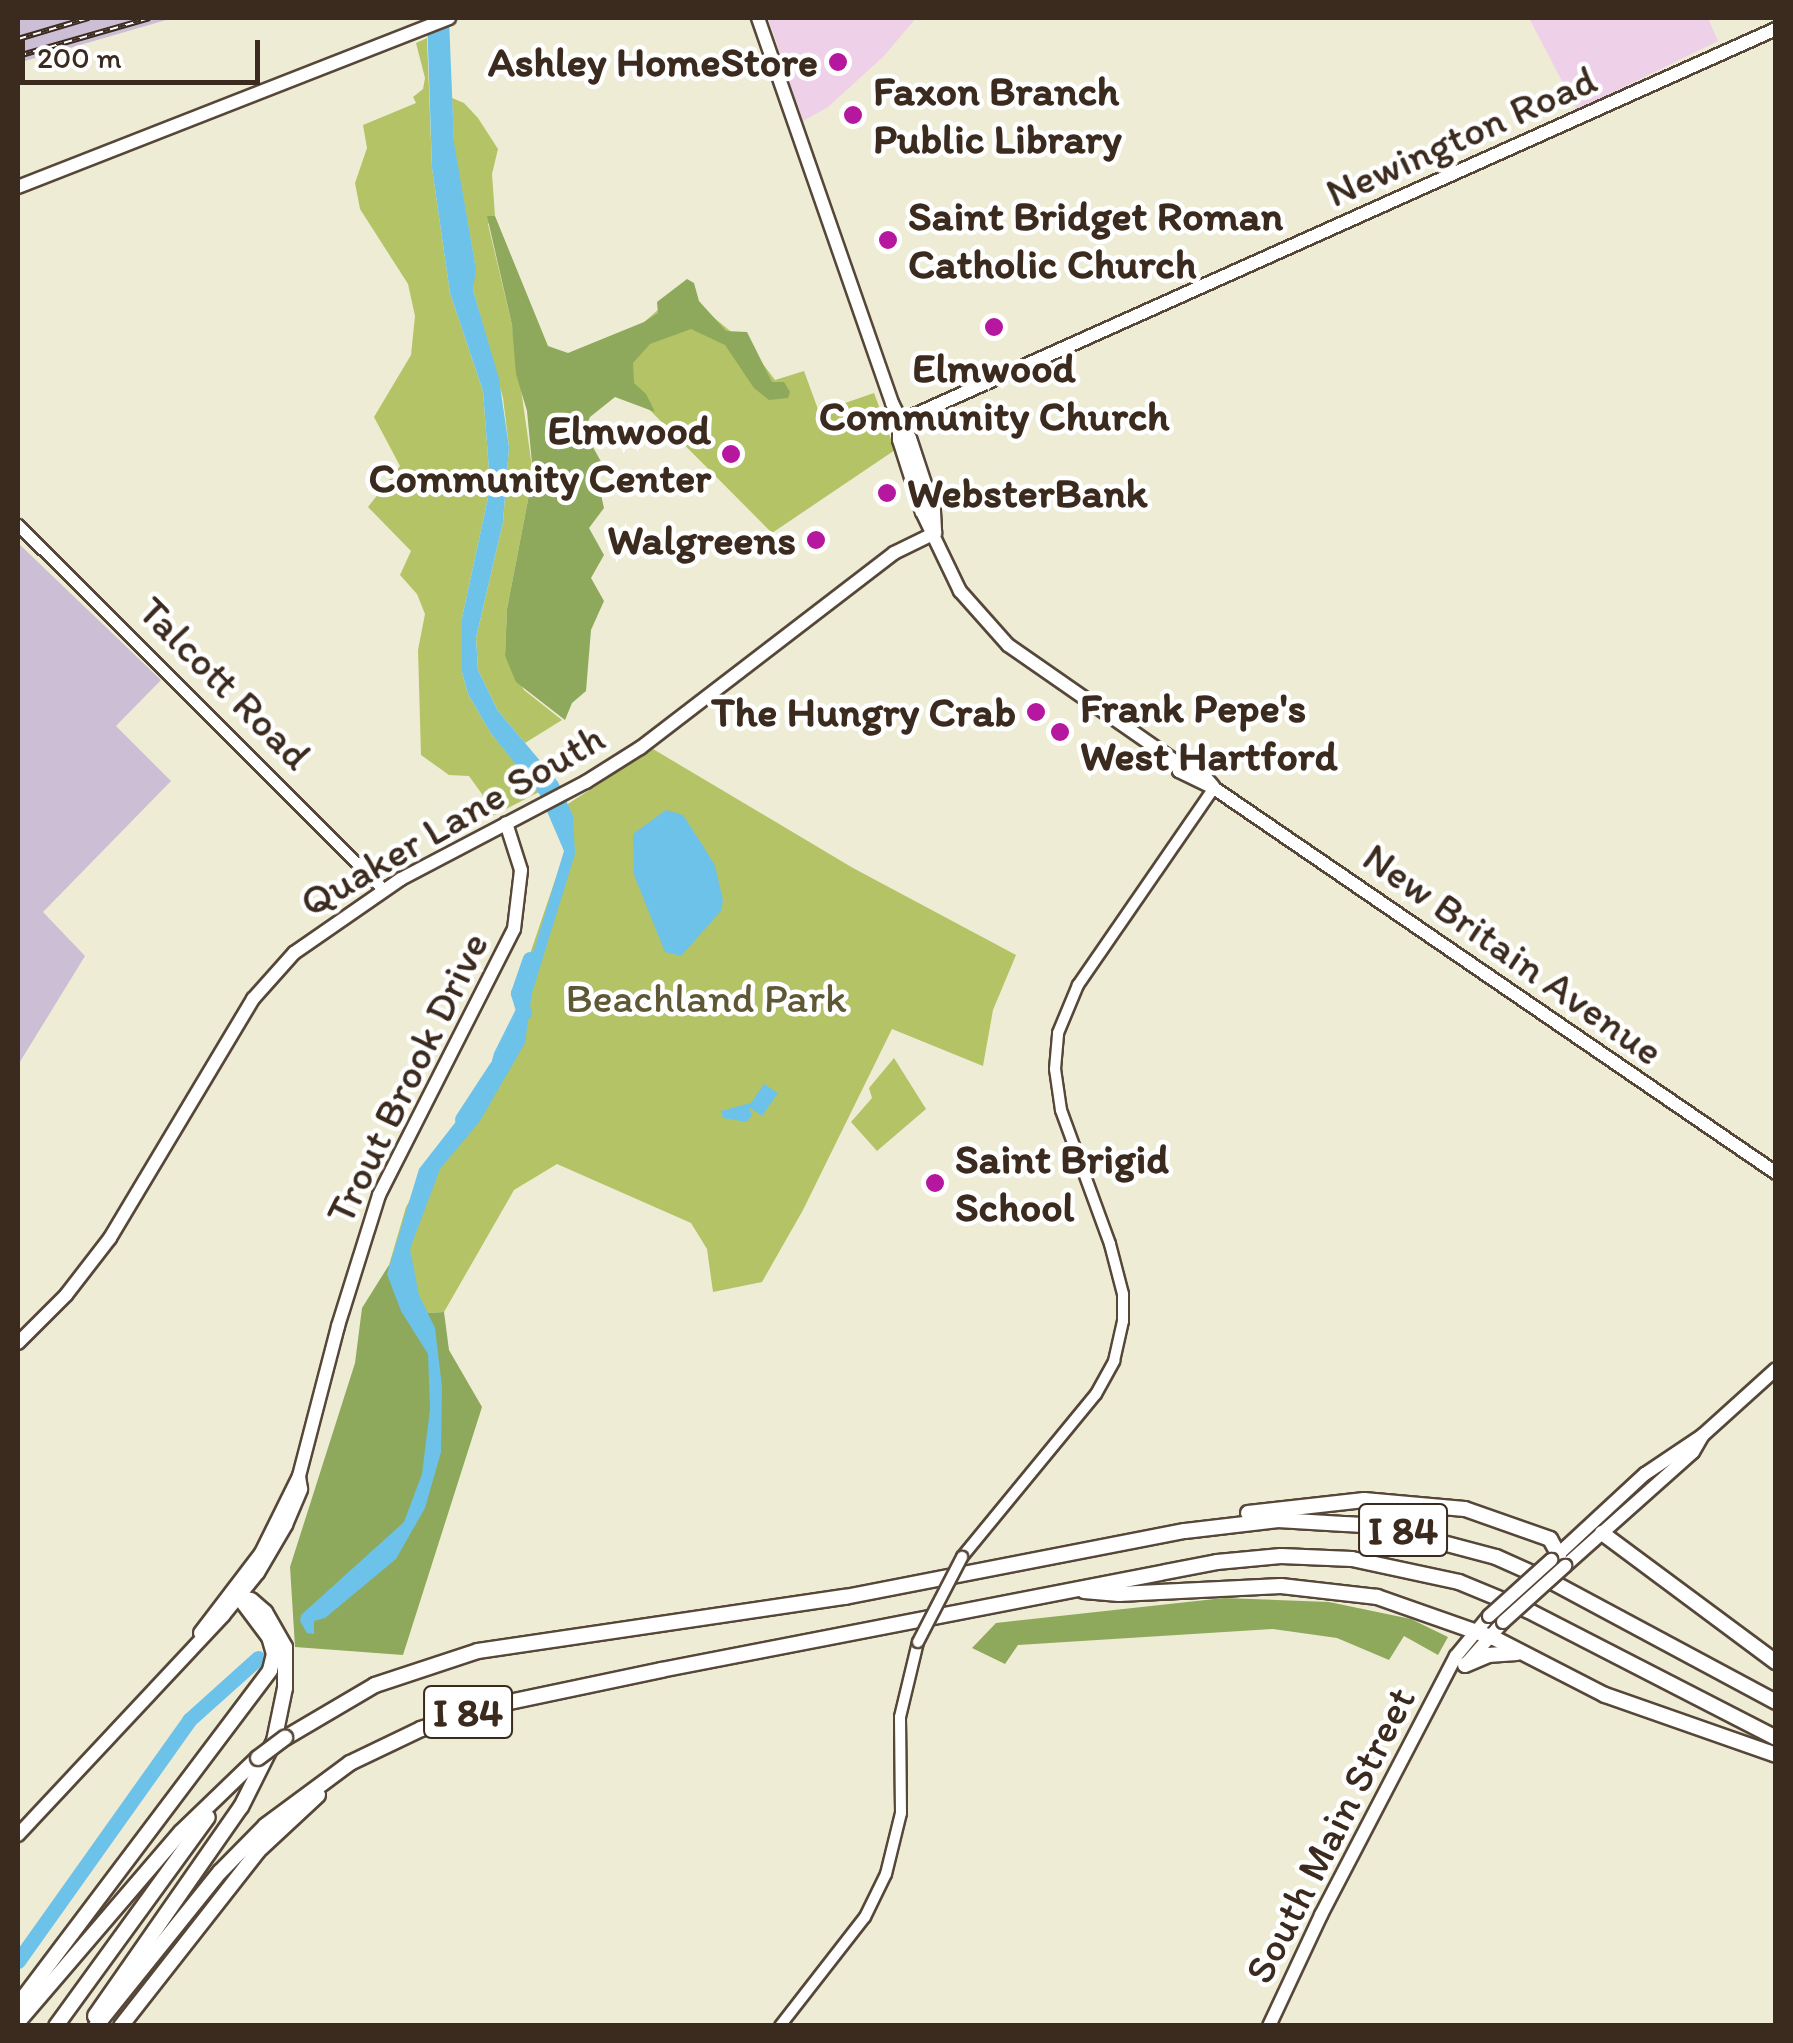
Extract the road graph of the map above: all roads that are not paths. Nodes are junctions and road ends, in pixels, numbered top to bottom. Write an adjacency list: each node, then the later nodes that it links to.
1 (449, 18): 4 (main road)
2 (758, 18): 5 (main road, New Britain Avenue)
3 (1776, 29): 5 (main road, Newington Road)
4 (18, 187)
5 (899, 422): 7 (main road, New Britain Avenue)
6 (18, 525): 10 (street, Talcott Road)
7 (935, 532): 8 (main road, New Britain Avenue); 9 (main road, Quaker Lane South)
8 (1214, 788): 11 (main road, New Britain Avenue); 42 (street, bridge)
9 (506, 823): 10 (main road, Quaker Lane South); 16 (main road, Trout Brook Drive)
10 (384, 890): 12 (main road, Quaker Lane South)
11 (1776, 1173)
12 (18, 1343)
13 (1776, 1369): 14 (main road, South Main Street)
14 (1704, 1435): 15 (main road, South Main Street); 17 (main road, South Main Street)
15 (1653, 1467): 17 (main road); 18 (main road, South Main Street)
16 (300, 1476): 24 (main road, Trout Brook Drive); 26 (main road, Trout Brook Drive)
17 (1663, 1479): 19 (main road, South Main Street)
18 (1621, 1494): 19 (main road); 22 (main road, South Main Street)
19 (1633, 1507): 21 (main road, South Main Street)
20 (1185, 1531): 22 (highway); 31 (highway, I 84); 35 (highway, I 84, bridge)
21 (1602, 1534): 22 (main road, South Main Street); 28 (highway)
22 (1557, 1564): 25 (main road, South Main Street, bridge); 25 (main road, South Main Street, bridge)
23 (1074, 1589): 25 (highway); 32 (highway, I 84); 33 (highway, I 84)
24 (238, 1598): 26 (main road, Trout Brook Drive); 37 (highway); 40 (highway)
25 (1482, 1633): 27 (highway); 29 (main road, South Main Street); 30 (main road, South Main Street)
26 (200, 1636): 36 (main road, Trout Brook Drive)
27 (1524, 1654): 29 (highway); 34 (highway)
28 (1776, 1662)
29 (1465, 1665): 30 (main road, South Main Street)
30 (1450, 1675): 43 (main road, South Main Street)
31 (1776, 1702)
32 (1776, 1738)
33 (366, 1754): 40 (highway, I 84); 41 (highway)
34 (1776, 1755)
35 (242, 1772): 38 (highway, I 84); 39 (highway)
36 (18, 1834)
37 (18, 2005)
38 (18, 2022)
39 (56, 2026)
40 (94, 2026)
41 (121, 2026)
42 (780, 2026)
43 (1269, 2026)

